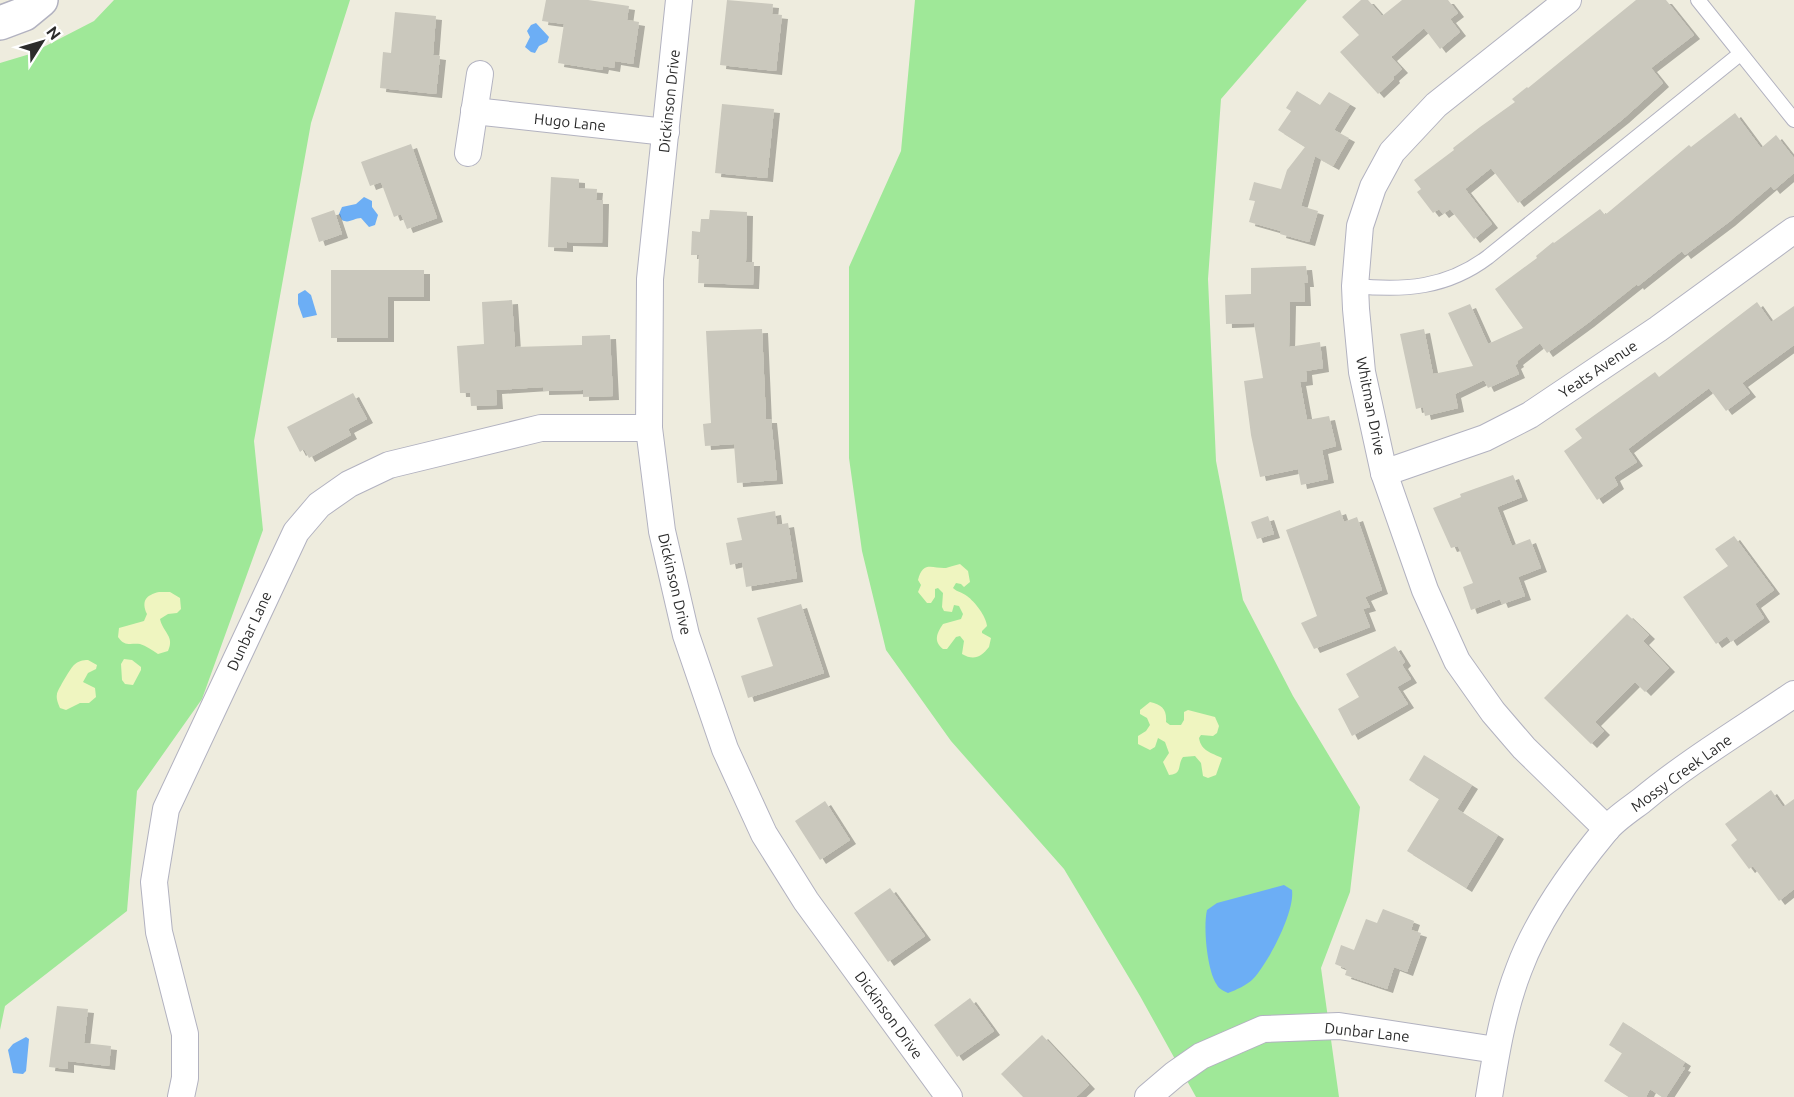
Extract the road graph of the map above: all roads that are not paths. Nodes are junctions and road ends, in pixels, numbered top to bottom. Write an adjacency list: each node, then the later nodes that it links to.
1 (41, 0): 5 (street)
2 (679, 0): 10 (street, Dickinson Drive)
3 (1568, 0): 13 (street, Whitman Drive)
4 (1698, 0): 6 (lane)
5 (0, 22)
6 (1740, 54): 9 (lane); 13 (lane)
7 (480, 74): 8 (street)
8 (474, 111): 10 (street, Hugo Lane); 11 (street)
9 (1794, 120)
10 (666, 132): 14 (street, Dickinson Drive)
11 (468, 153)
12 (1794, 230): 15 (street, Yeats Avenue)
13 (1355, 286): 15 (street, Whitman Drive)
14 (649, 428): 19 (street, Dunbar Lane); 20 (street, Dickinson Drive)
15 (1384, 473): 17 (street, Whitman Drive)
16 (1794, 694): 17 (street, Mossy Creek Lane)
17 (1607, 829): 18 (street, Mossy Creek Lane)
18 (1496, 1050): 21 (street, Dunbar Lane); 22 (street, Mossy Creek Lane)
19 (181, 1097)
20 (949, 1097)
21 (1148, 1097)
22 (1488, 1097)

